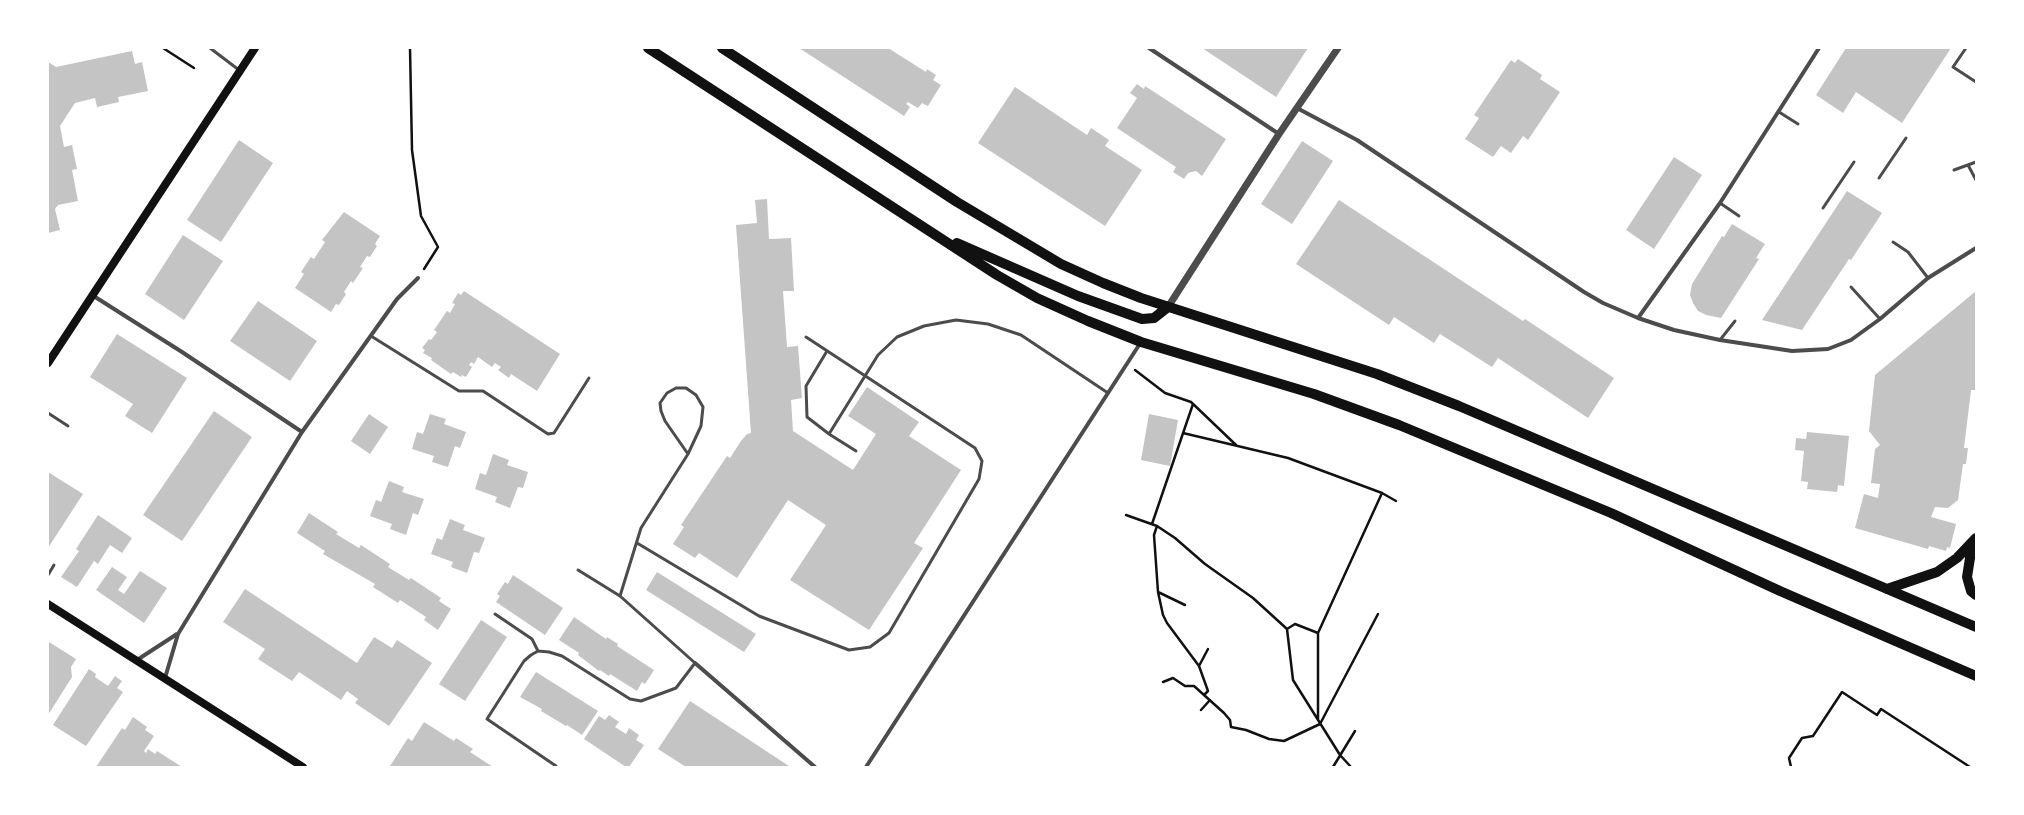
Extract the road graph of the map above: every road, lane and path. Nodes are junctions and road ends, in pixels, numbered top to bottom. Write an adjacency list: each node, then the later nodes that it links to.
1 (163, 48): 11 (path)
2 (210, 48): 12 (lane)
3 (255, 48): 12 (main road)
4 (410, 48): 31 (path)
5 (648, 48): 28 (main road)
6 (722, 48): 35 (main road)
7 (1149, 48): 17 (street)
8 (1338, 48): 14 (street)
9 (1819, 48): 15 (street)
10 (1966, 48): 13 (lane)
11 (194, 68)
12 (240, 70): 34 (main road)
13 (1976, 82)
14 (1297, 108): 17 (street); 36 (street)
15 (1779, 112): 16 (lane); 25 (street)
16 (1798, 124)
17 (1279, 134): 35 (street)
18 (1906, 138): 23 (lane)
19 (1854, 162): 26 (lane)
20 (1976, 162): 21 (lane)
21 (1968, 165): 22 (lane); 24 (lane)
22 (1954, 170)
23 (1879, 178)
24 (1976, 180)
25 (1720, 203): 27 (lane); 36 (street)
26 (1823, 208)
27 (1739, 216)
28 (934, 234): 35 (main road); 42 (main road)
29 (1893, 242): 32 (lane)
30 (1976, 248): 32 (street)
31 (418, 278): 39 (street)
32 (1928, 278): 37 (street)
33 (1851, 287): 37 (lane)
34 (92, 295): 44 (main road); 52 (street)
35 (1168, 306): 69 (main road)
36 (1638, 318): 41 (street)
37 (1880, 319): 41 (street)
38 (1735, 321): 41 (lane)
39 (371, 336): 47 (lane); 52 (street)
40 (806, 337): 43 (lane)
41 (1720, 340)
42 (1141, 342): 45 (street); 86 (main road)
43 (827, 351): 46 (lane); 54 (lane)
44 (48, 363)
45 (1126, 365): 48 (street); 49 (path)
46 (865, 376): 48 (lane); 54 (lane); 65 (lane)
47 (589, 378)
48 (1108, 393): 99 (street)
49 (1193, 404): 53 (path); 55 (path)
50 (48, 413): 51 (lane)
51 (68, 426)
52 (302, 432): 80 (street)
53 (1183, 433): 55 (path); 61 (path)
54 (829, 434): 56 (lane)
55 (1237, 446): 58 (path)
56 (856, 451)
57 (688, 454): 57 (lane); 65 (lane)
58 (1382, 492): 59 (path); 79 (path)
59 (1396, 501)
60 (1126, 515): 61 (path)
61 (1152, 524): 62 (path)
62 (1157, 526): 70 (path); 78 (path)
63 (1976, 538): 69 (main road)
64 (1976, 542): 71 (main road)
65 (637, 543): 72 (lane)
66 (54, 565): 68 (lane)
67 (578, 570): 72 (lane)
68 (48, 575)
69 (1887, 589): 77 (main road)
70 (1158, 592): 74 (path); 85 (path)
71 (1976, 595)
72 (620, 596): 84 (lane)
73 (48, 604): 83 (main road)
74 (1185, 605)
75 (495, 614): 82 (lane)
76 (1378, 614): 93 (path)
77 (1976, 627)
78 (1287, 629): 79 (path); 92 (path)
79 (1318, 633): 92 (path)
80 (178, 634): 83 (street); 87 (street)
81 (1208, 649): 85 (path)
82 (538, 651): 84 (lane); 96 (lane)
83 (137, 660): 87 (main road)
84 (696, 663): 98 (street)
85 (1199, 666): 89 (path)
86 (1976, 676)
87 (165, 678): 97 (main road)
88 (1163, 682): 89 (path)
89 (1204, 695): 90 (path)
90 (1210, 700): 91 (path); 93 (path)
91 (1201, 710)
92 (1318, 719): 93 (path)
93 (1320, 724): 95 (path)
94 (1355, 731): 95 (path)
95 (1340, 755): 100 (path); 101 (path)
96 (556, 766)
97 (303, 767)
98 (815, 767)
99 (866, 767)
100 (1333, 767)
101 (1351, 767)
102 (1791, 767): 103 (path)
103 (1970, 767)

